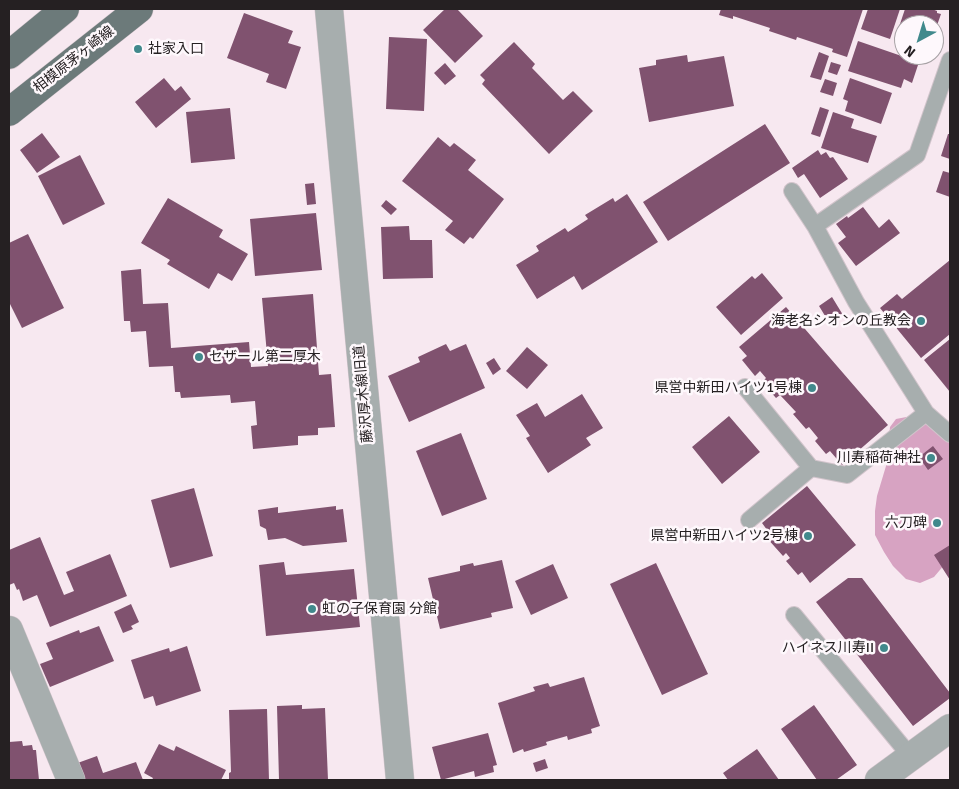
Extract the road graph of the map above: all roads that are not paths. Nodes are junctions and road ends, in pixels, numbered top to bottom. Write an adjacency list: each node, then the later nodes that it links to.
1 (65, 9): 4 (main road)
2 (139, 9): 7 (main road, 相模原茅ヶ崎線)
3 (329, 9): 20 (street, 藤沢厚木線旧道)
4 (9, 55)
5 (950, 60): 6 (lane)
6 (943, 102): 9 (lane)
7 (9, 112)
8 (792, 191): 9 (lane)
9 (815, 226): 11 (lane)
10 (745, 387): 13 (lane)
11 (926, 413): 12 (lane); 13 (lane)
12 (947, 426)
13 (811, 468): 14 (lane)
14 (748, 520)
15 (794, 615): 18 (lane)
16 (9, 630): 19 (street)
17 (950, 728): 18 (street)
18 (911, 757): 21 (street)
19 (71, 780)
20 (400, 780)
21 (879, 780)

